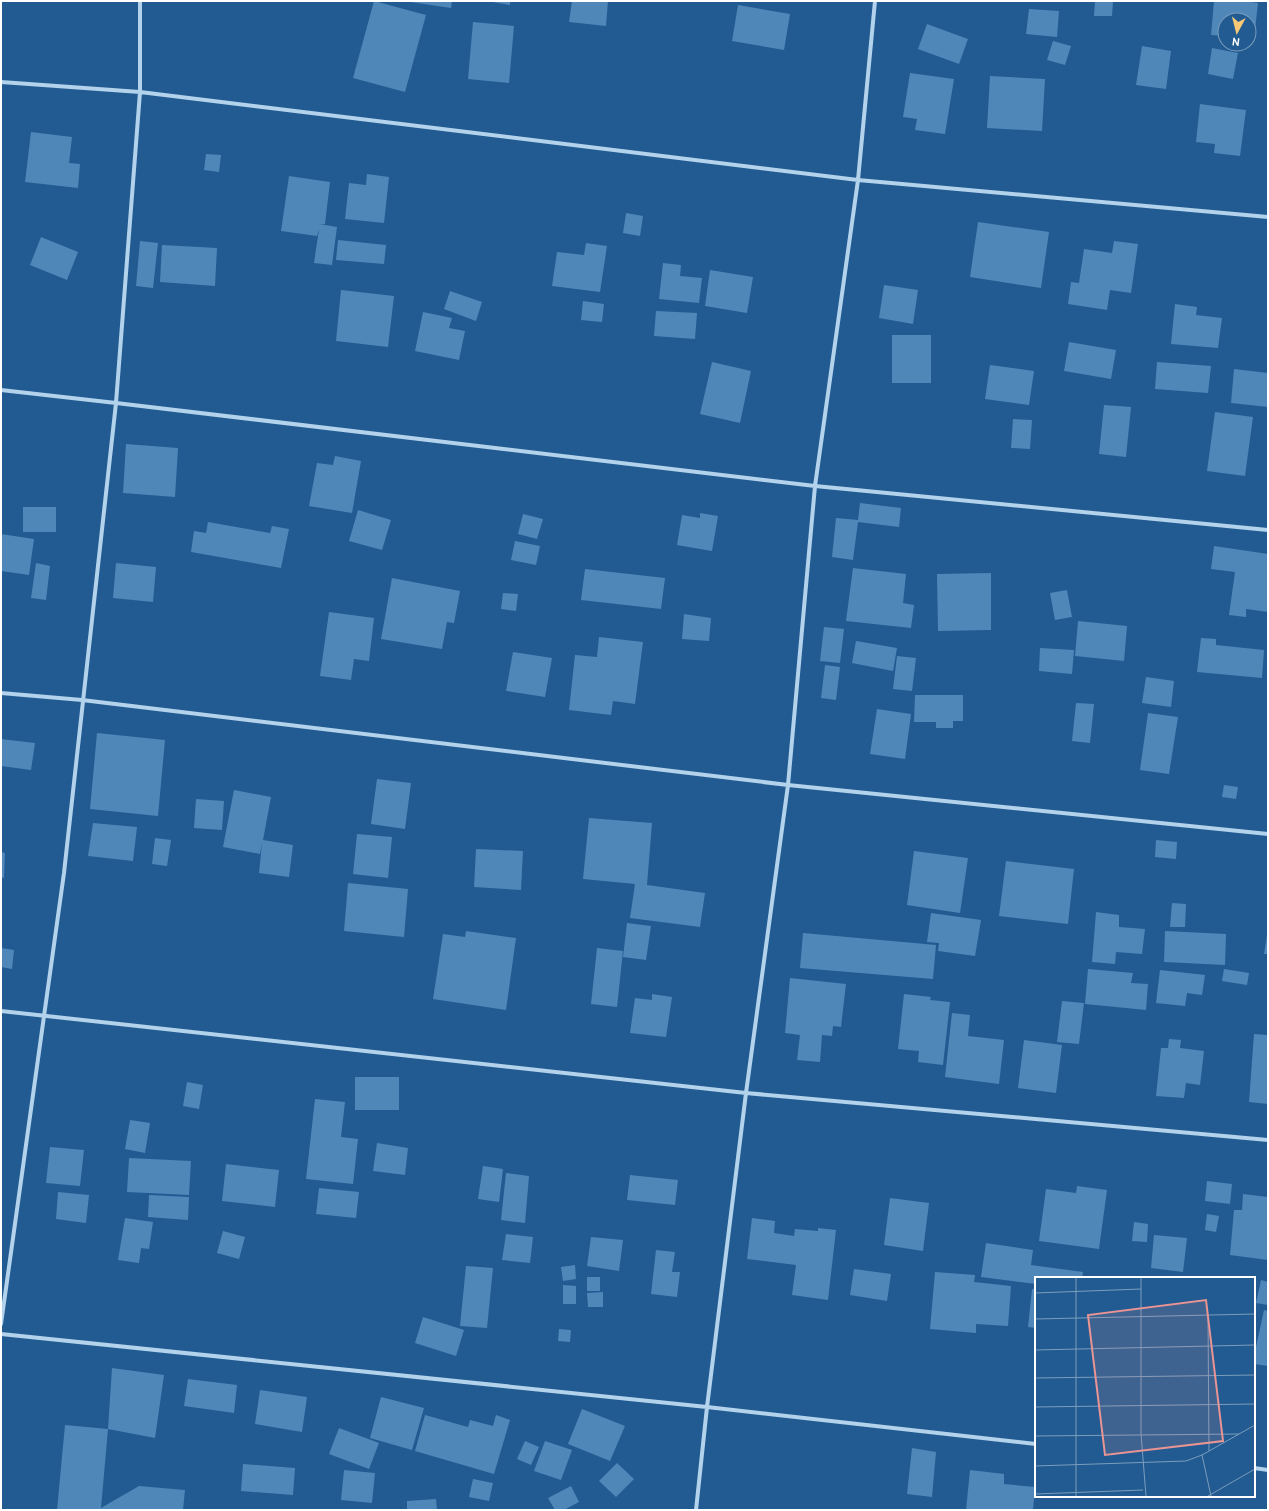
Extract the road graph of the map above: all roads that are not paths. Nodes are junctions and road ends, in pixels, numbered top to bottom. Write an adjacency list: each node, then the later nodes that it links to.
1 (140, 1): 4 (street)
2 (875, 1): 5 (street)
3 (1, 82): 4 (street)
4 (140, 92): 5 (street); 8 (street)
5 (858, 180): 6 (street); 9 (street)
6 (1268, 216)
7 (1, 390): 8 (street)
8 (116, 403): 9 (street); 12 (street)
9 (816, 486): 10 (street); 13 (street)
10 (1268, 530)
11 (1, 693): 12 (street)
12 (82, 700): 13 (street); 16 (street)
13 (788, 785): 14 (street); 17 (street)
14 (1268, 834)
15 (1, 1012): 16 (street)
16 (45, 1016): 17 (street); 19 (street)
17 (746, 1093): 18 (street); 21 (street)
18 (1268, 1140)
19 (1, 1324)
20 (1, 1334): 21 (street)
21 (707, 1407): 22 (street); 25 (street)
22 (1035, 1444)
23 (1255, 1468): 24 (street)
24 (1268, 1470)
25 (696, 1510)

